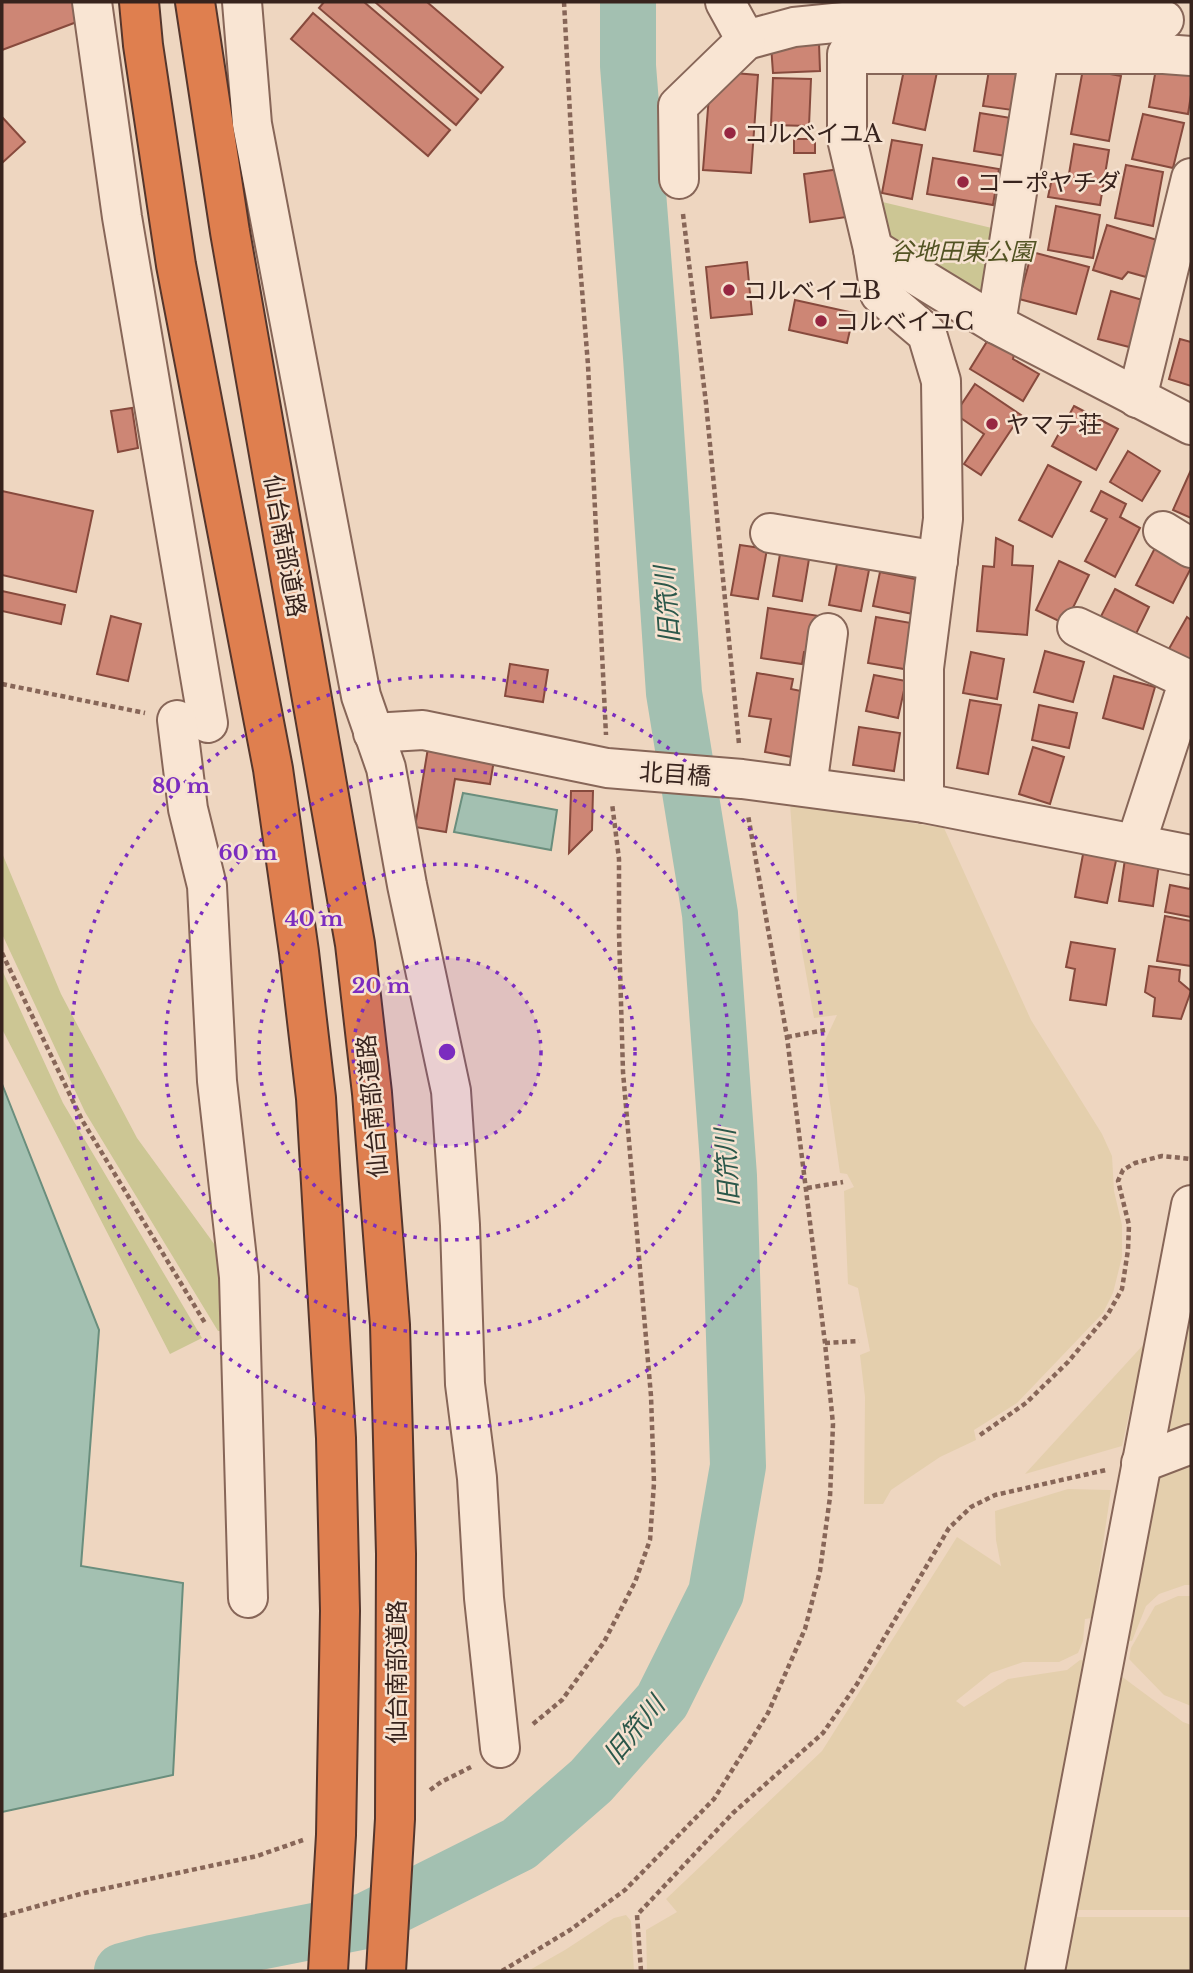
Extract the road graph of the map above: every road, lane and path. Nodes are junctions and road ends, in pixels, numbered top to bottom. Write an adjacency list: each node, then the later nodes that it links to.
1 (92, 2): 20 (street)
2 (139, 2): 44 (highway)
3 (195, 2): 43 (highway, 仙台南部道路)
4 (242, 2): 21 (street)
5 (564, 2): 22 (path)
6 (736, 21): 7 (street); 9 (street)
7 (1170, 27): 8 (street)
8 (1039, 55): 11 (street); 12 (street)
9 (678, 178): 23 (path)
10 (1191, 178): 13 (street)
11 (873, 249): 12 (street); 16 (street)
12 (996, 324): 13 (street)
13 (1137, 398): 14 (street)
14 (1191, 425)
15 (770, 533): 16 (street)
16 (938, 561): 25 (street)
17 (1077, 627): 26 (street)
18 (828, 633): 24 (street)
19 (2, 684): 20 (path)
20 (192, 721): 41 (street)
21 (373, 733): 22 (street, 北目橋); 42 (street)
22 (616, 769): 23 (street, 北目橋); 42 (path)
23 (733, 778): 24 (street, 北目橋); 30 (path)
24 (807, 787): 25 (street, 北目橋)
25 (924, 803): 26 (street, 北目橋)
26 (1136, 843): 27 (street, 北目橋)
27 (1191, 855)
28 (2, 953): 35 (path)
29 (825, 1030): 30 (path)
30 (787, 1037): 33 (path)
31 (1191, 1159): 38 (path)
32 (843, 1182): 33 (path)
33 (807, 1188): 37 (path)
34 (1191, 1205): 40 (street)
35 (208, 1328)
36 (859, 1341): 37 (path)
37 (825, 1343): 48 (path)
38 (980, 1435)
39 (1191, 1444): 40 (street)
40 (1141, 1463): 49 (path); 50 (street)
41 (248, 1598)
42 (500, 1748): 43 (path)
43 (408, 1808): 47 (highway, 仙台南部道路)
44 (320, 1837): 45 (path); 46 (highway)
45 (2, 1916)
46 (328, 1971)
47 (386, 1971)
48 (502, 1971)
49 (641, 1971)
50 (1045, 1971)

